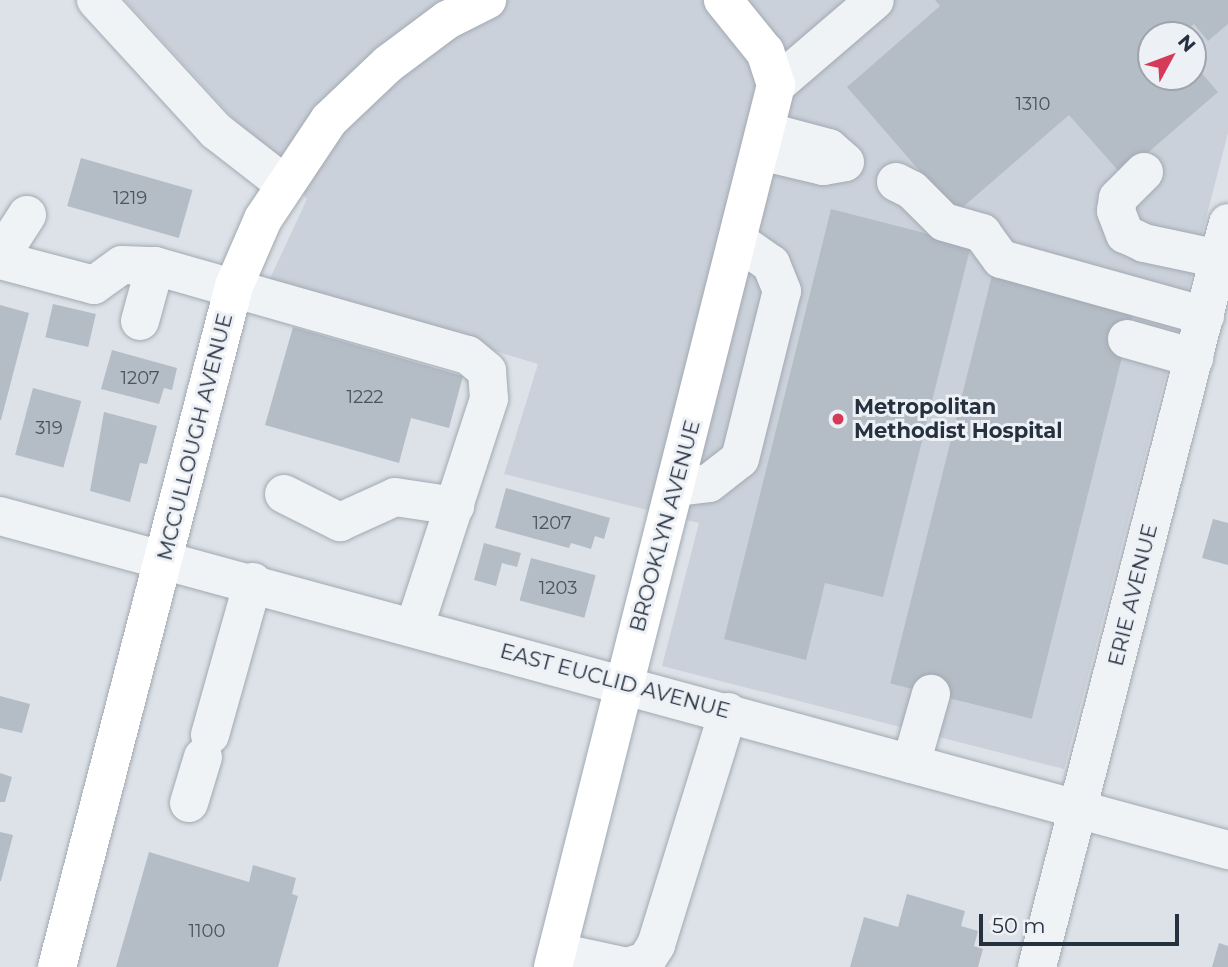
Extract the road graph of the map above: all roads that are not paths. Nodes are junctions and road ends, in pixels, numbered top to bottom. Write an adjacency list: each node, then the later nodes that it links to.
1 (96, 0): 8 (street)
2 (487, 0): 8 (main road, MCCULLOUGH AVENUE)
3 (723, 0): 5 (main road)
4 (875, 0): 5 (street)
5 (776, 85): 6 (main road, BROOKLYN AVENUE)
6 (762, 141): 10 (main road, BROOKLYN AVENUE); 15 (street)
7 (1144, 172): 11 (street)
8 (283, 183): 14 (main road, MCCULLOUGH AVENUE)
9 (27, 215): 12 (street)
10 (738, 241): 19 (main road, BROOKLYN AVENUE); 19 (street)
11 (1223, 241): 15 (street, ERIE AVENUE)
12 (0, 259): 13 (street)
13 (155, 266): 14 (street); 16 (street)
14 (234, 286): 21 (street); 23 (main road, MCCULLOUGH AVENUE)
15 (1205, 316): 18 (street, ERIE AVENUE)
16 (140, 321)
17 (1124, 348): 18 (street)
18 (1192, 367): 31 (street, ERIE AVENUE)
19 (677, 487): 26 (main road, BROOKLYN AVENUE)
20 (284, 494): 21 (street)
21 (455, 506): 25 (street)
22 (0, 516): 23 (street, EAST EUCLID AVENUE)
23 (164, 558): 24 (street, EAST EUCLID AVENUE); 34 (main road, MCCULLOUGH AVENUE)
24 (253, 582): 25 (street, EAST EUCLID AVENUE); 30 (street)
25 (415, 626): 26 (street, EAST EUCLID AVENUE)
26 (622, 682): 28 (street, EAST EUCLID AVENUE); 33 (main road, BROOKLYN AVENUE)
27 (922, 692): 29 (street)
28 (728, 712): 29 (street, EAST EUCLID AVENUE); 33 (street)
29 (902, 762): 31 (street, EAST EUCLID AVENUE)
30 (189, 803)
31 (1079, 807): 32 (street, EAST EUCLID AVENUE); 35 (street, ERIE AVENUE)
32 (1228, 849)
33 (555, 959)
34 (57, 967)
35 (1037, 967)

